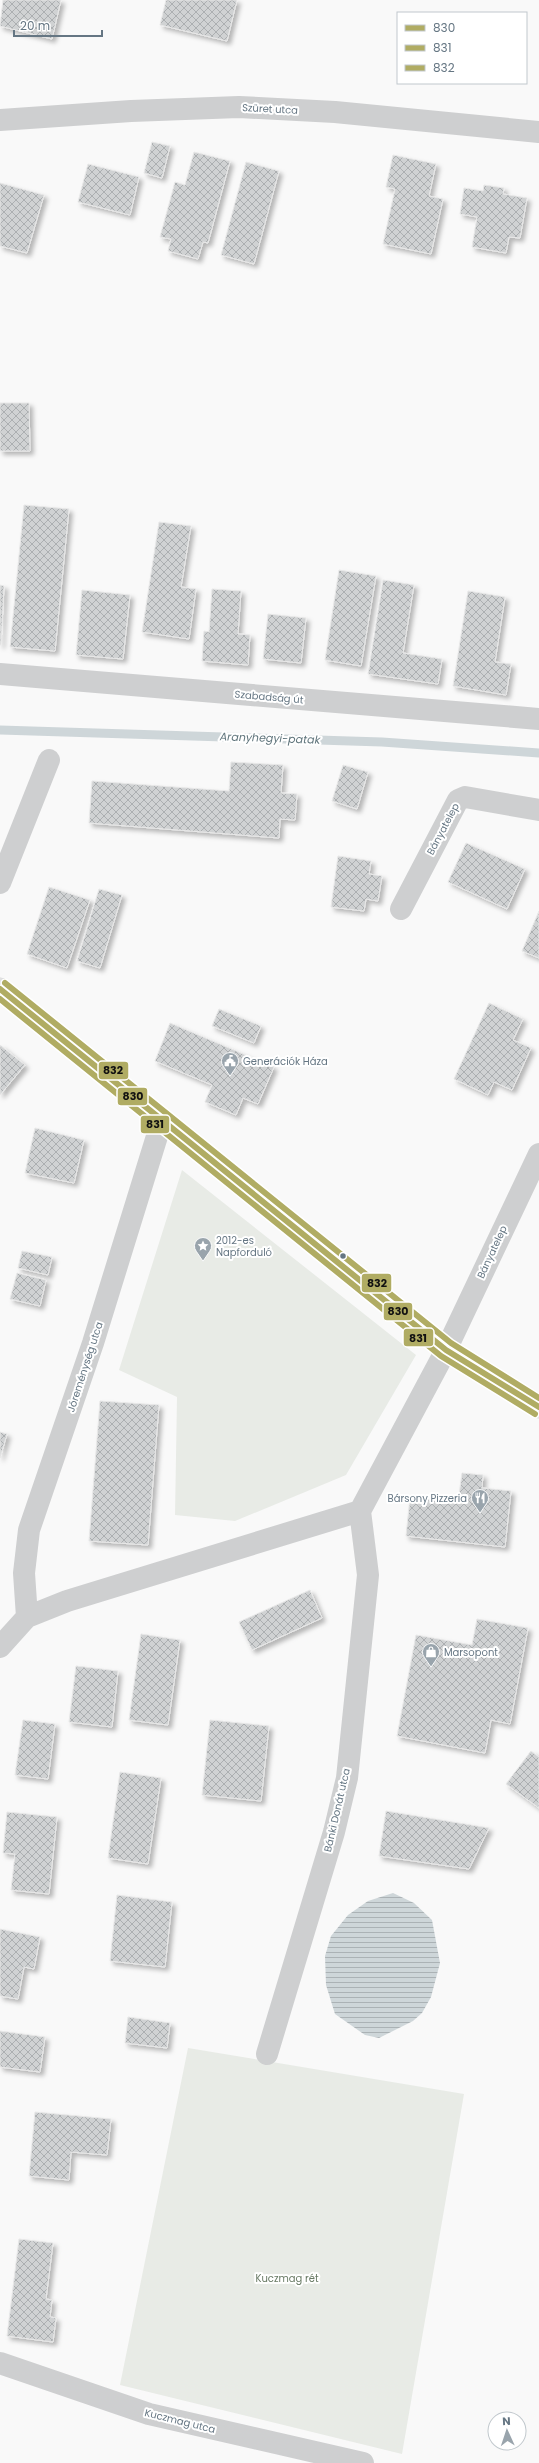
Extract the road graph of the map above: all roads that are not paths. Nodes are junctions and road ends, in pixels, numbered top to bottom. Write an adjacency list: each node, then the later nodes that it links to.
1 (0, 120): 2 (street, Szüret utca)
2 (539, 132)
3 (0, 674): 4 (street, Szabadság út)
4 (539, 719)
5 (49, 760): 7 (street)
6 (539, 810): 8 (street, Bányatelep)
7 (0, 883)
8 (401, 909)
9 (0, 989): 10 (main road)
10 (162, 1120): 12 (main road); 15 (street, Jóreménység utca)
11 (539, 1154): 12 (street, Bányatelep)
12 (446, 1350): 13 (main road); 14 (street, Bányatelep)
13 (539, 1407)
14 (360, 1510): 15 (street); 17 (street, Bánki Donát utca)
15 (27, 1616): 16 (street)
16 (0, 1647)
17 (267, 2054)
18 (0, 2363): 19 (street, Kuczmag utca)
19 (364, 2463)

